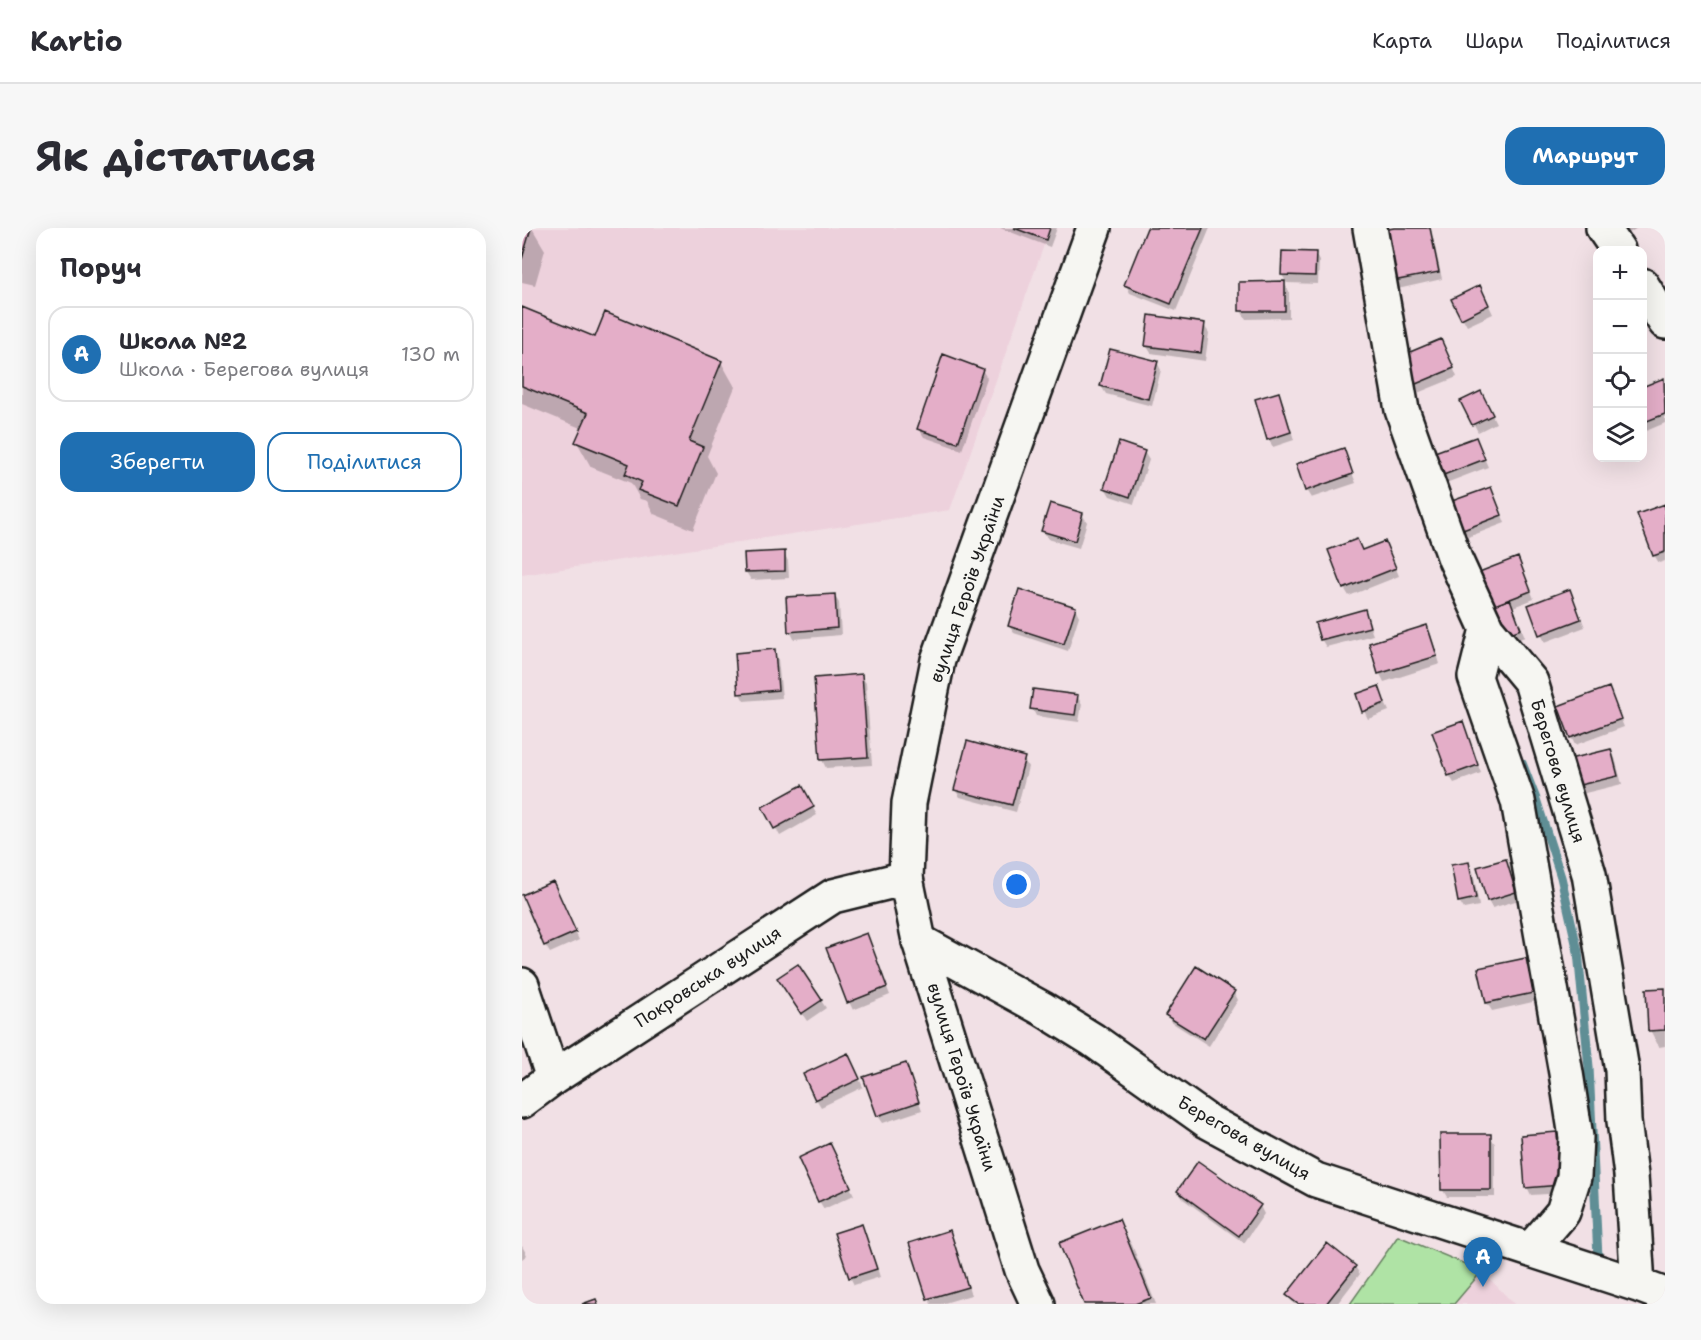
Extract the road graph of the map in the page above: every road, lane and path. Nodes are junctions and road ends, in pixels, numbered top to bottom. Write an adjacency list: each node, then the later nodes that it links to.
1 (1094, 228): 8 (street, вулиця Героїв України)
2 (1370, 228): 7 (street, Берегова вулиця)
3 (1603, 228): 4 (street)
4 (1615, 246)
5 (1647, 293): 6 (street)
6 (1665, 322)
7 (1487, 630): 13 (street); 14 (street, Берегова вулиця)
8 (906, 878): 9 (street, вулиця Героїв України); 11 (street, Покровська вулиця)
9 (919, 941): 13 (street, Берегова вулиця); 15 (street, вулиця Героїв України)
10 (522, 985): 11 (street)
11 (553, 1078): 12 (street, Покровська вулиця)
12 (522, 1101)
13 (1531, 1249): 14 (street, Берегова вулиця)
14 (1651, 1290)
15 (1038, 1304)

